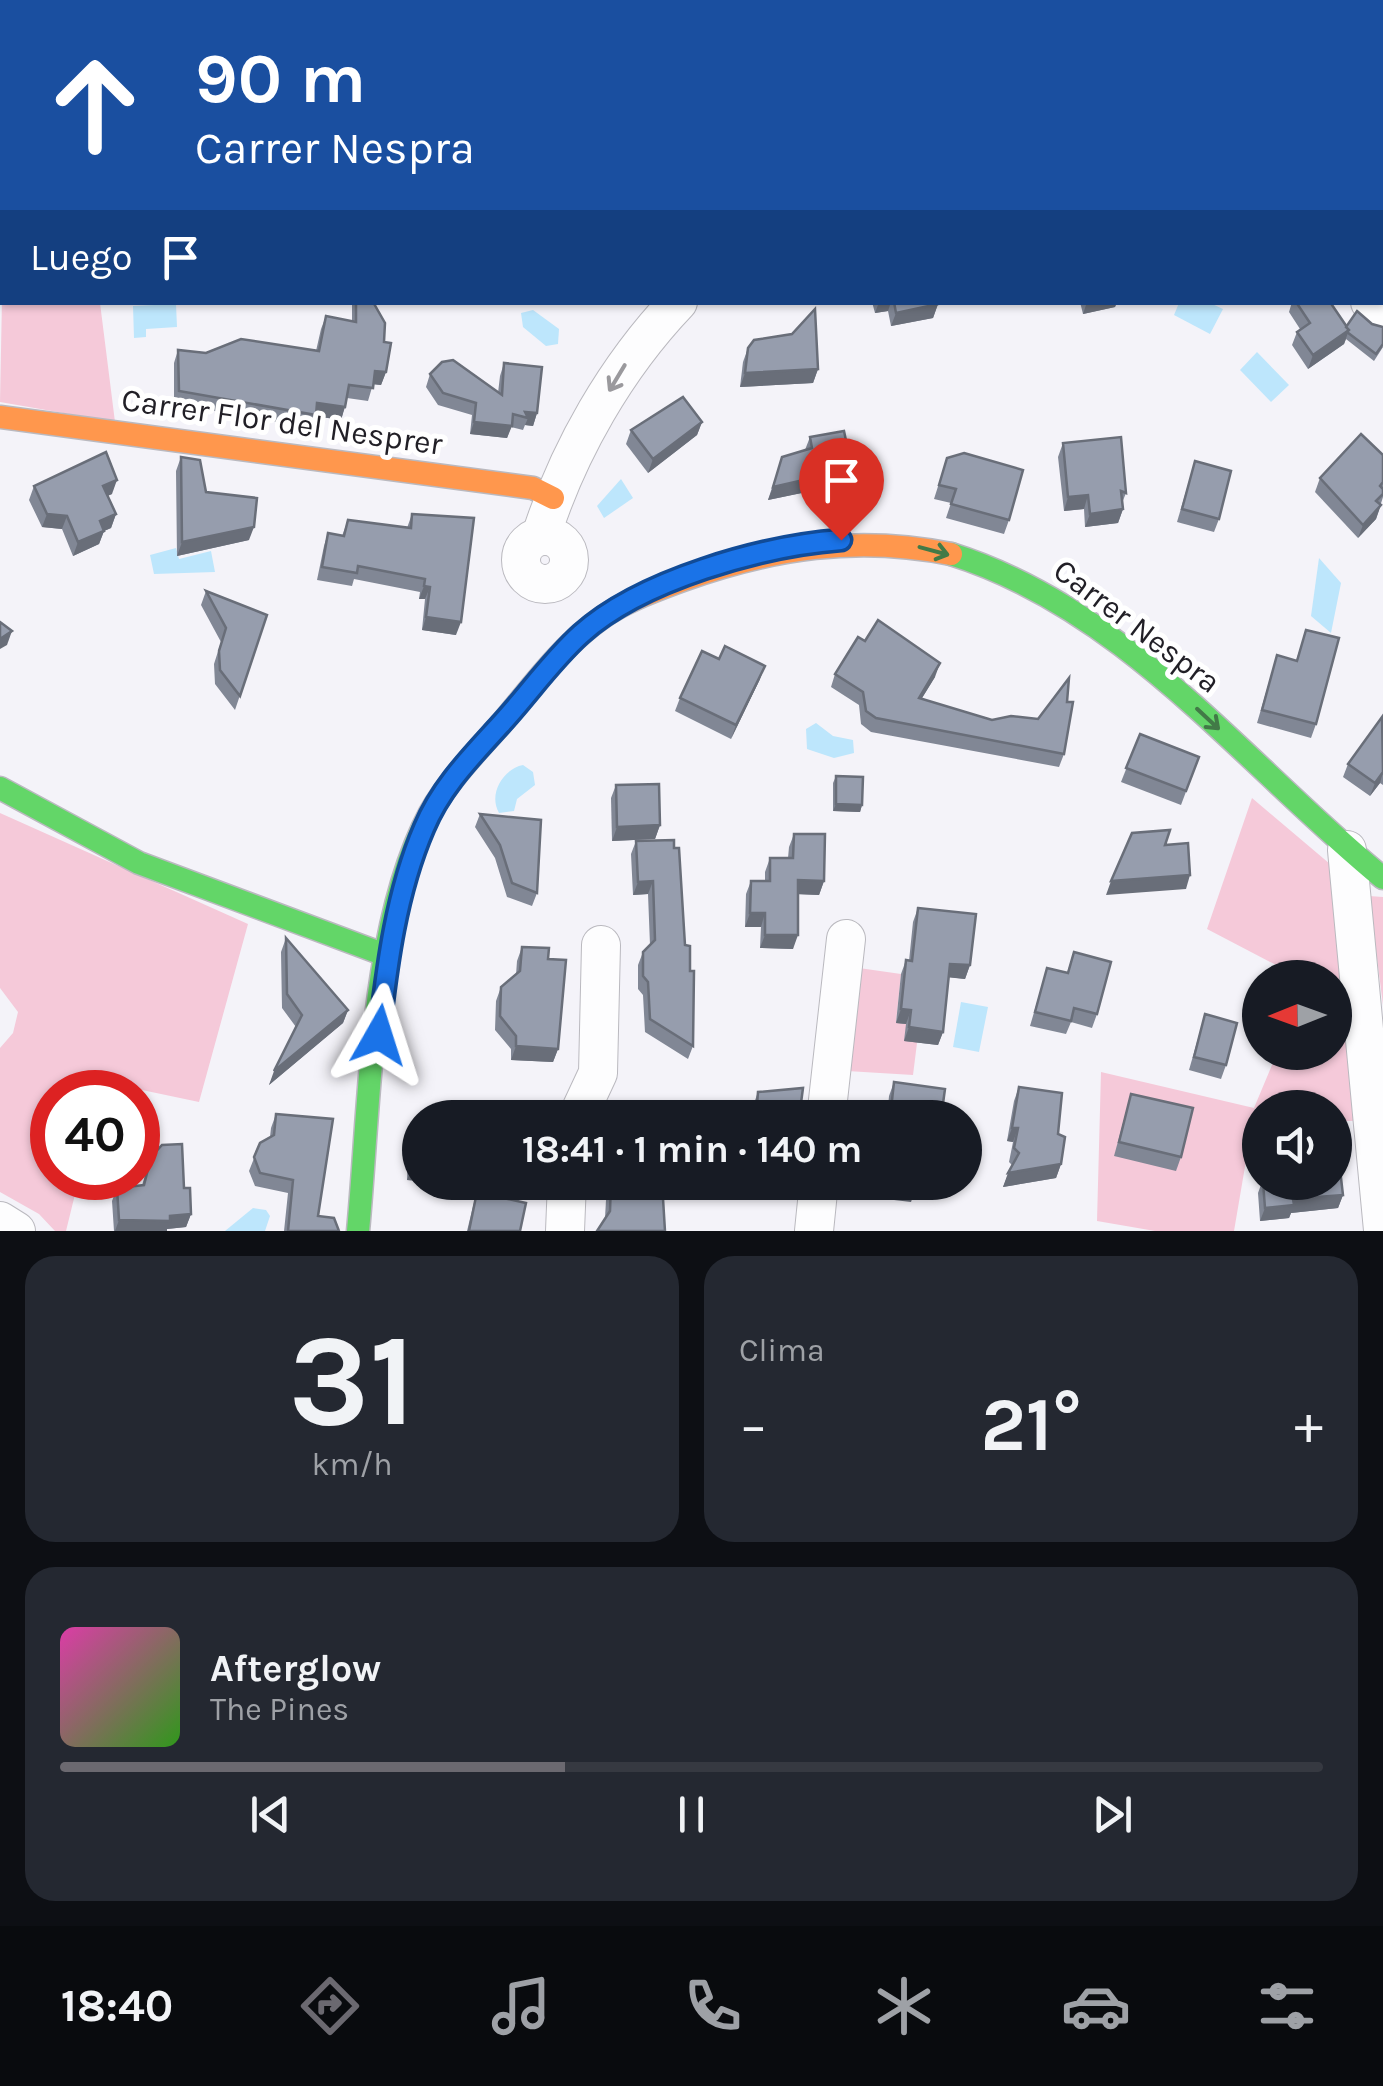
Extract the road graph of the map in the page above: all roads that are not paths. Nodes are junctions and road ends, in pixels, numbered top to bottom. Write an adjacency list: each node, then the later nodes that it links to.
1 (675, 305): 3 (street, one-way to 3)
2 (0, 417): 3 (street, Carrer Flor del Nesprer)
3 (554, 498): 4 (street)
4 (579, 636): 6 (street, Carrer Nespra, one-way to 6); 10 (street, Carrer Nespra)
5 (0, 788): 10 (street)
6 (1347, 850): 7 (street, Carrer Nespra); 16 (street)
7 (1383, 878)
8 (846, 939): 12 (street)
9 (601, 945): 11 (street)
10 (388, 956): 18 (street, Carrer Nespra)
11 (585, 1100)
12 (828, 1100)
13 (566, 1200): 19 (street)
14 (818, 1200): 20 (street)
15 (0, 1222): 17 (street)
16 (1383, 1230)
17 (16, 1231)
18 (358, 1231)
19 (565, 1231)
20 (814, 1231)

